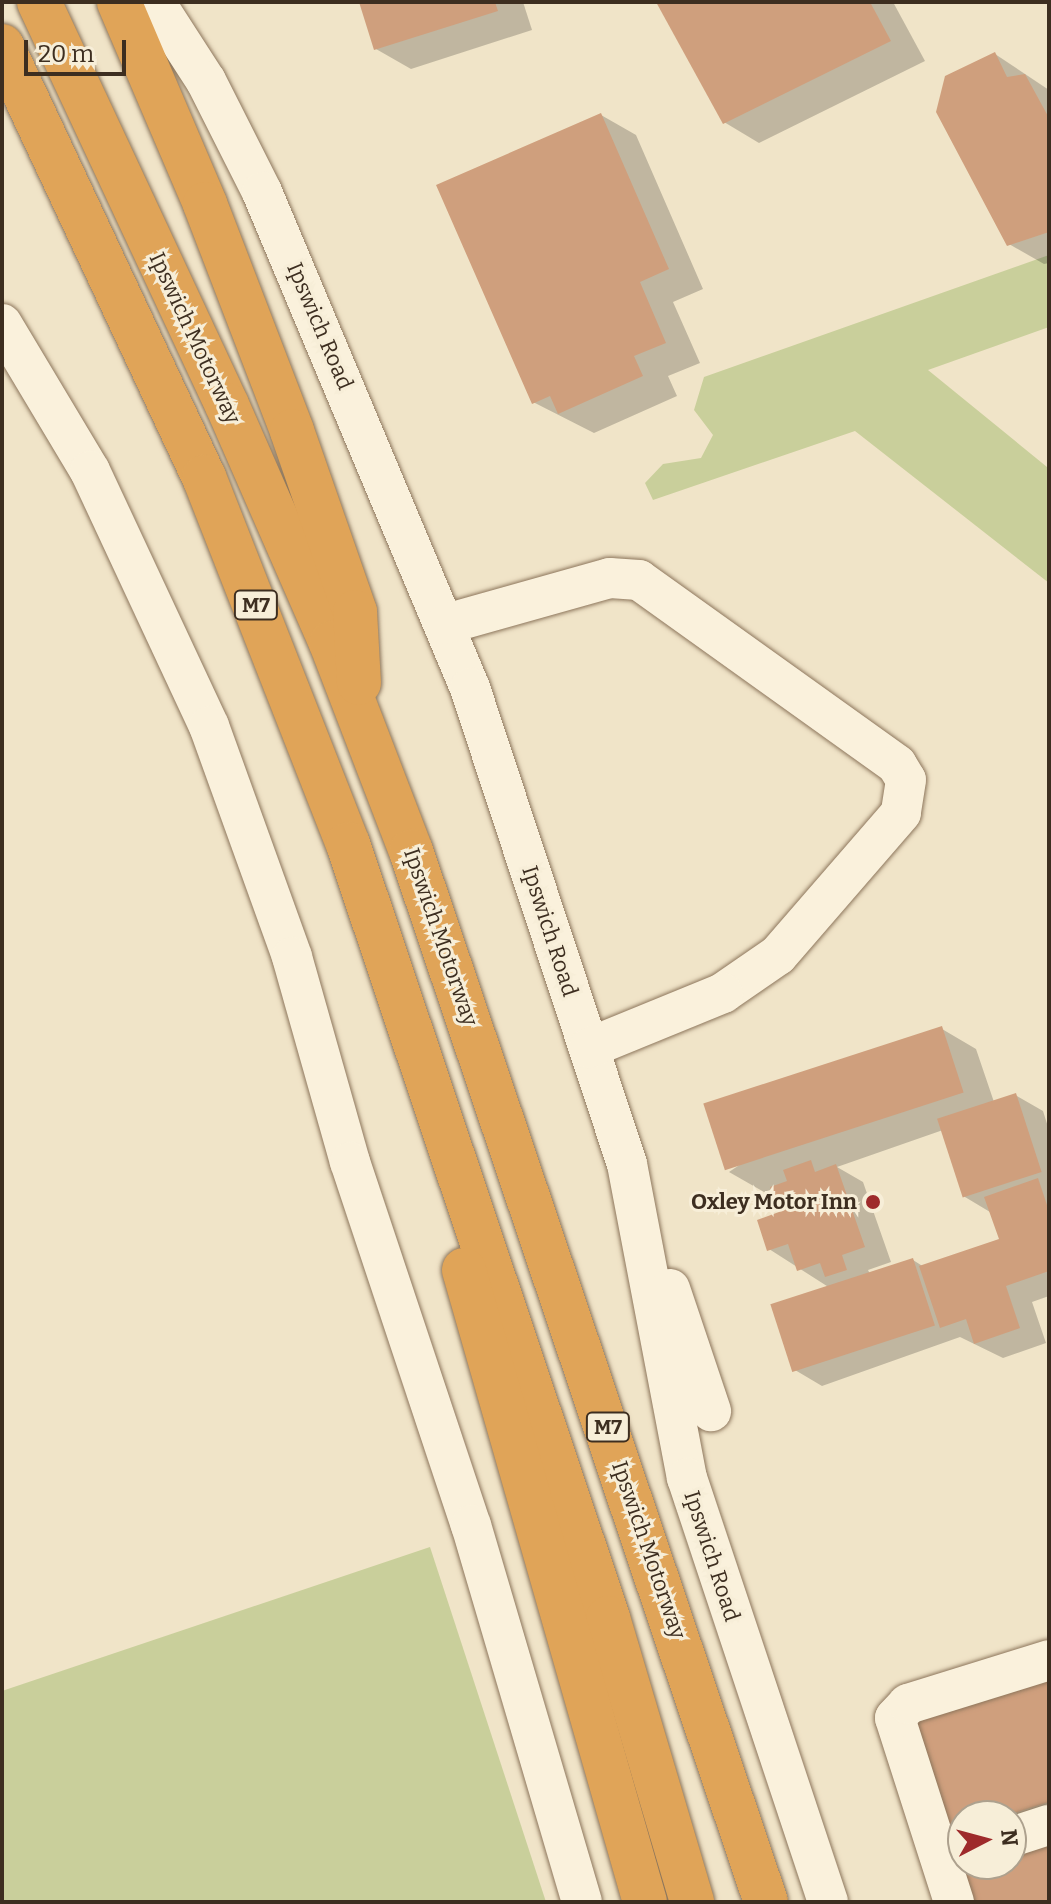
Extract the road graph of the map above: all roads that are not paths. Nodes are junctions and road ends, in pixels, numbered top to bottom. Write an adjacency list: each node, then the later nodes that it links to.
1 (39, 2): 7 (highway, Ipswich Motorway / M7)
2 (119, 2): 7 (highway)
3 (155, 2): 6 (street, Ipswich Road)
4 (2, 46): 10 (highway, M7)
5 (2, 324): 17 (street)
6 (446, 624): 8 (street, Ipswich Road); 8 (street)
7 (362, 722): 20 (highway, Ipswich Motorway / M7)
8 (589, 1048): 9 (street, Ipswich Road)
9 (617, 1134): 11 (street); 21 (street, Ipswich Road)
10 (463, 1184): 18 (highway); 19 (highway, M7)
11 (711, 1411)
12 (1049, 1660): 15 (street)
13 (1049, 1825): 14 (street)
14 (1027, 1832)
15 (947, 1846)
16 (953, 1880): 22 (street)
17 (582, 1902)
18 (645, 1902)
19 (692, 1902)
20 (766, 1902)
21 (828, 1902)
22 (954, 1902)

